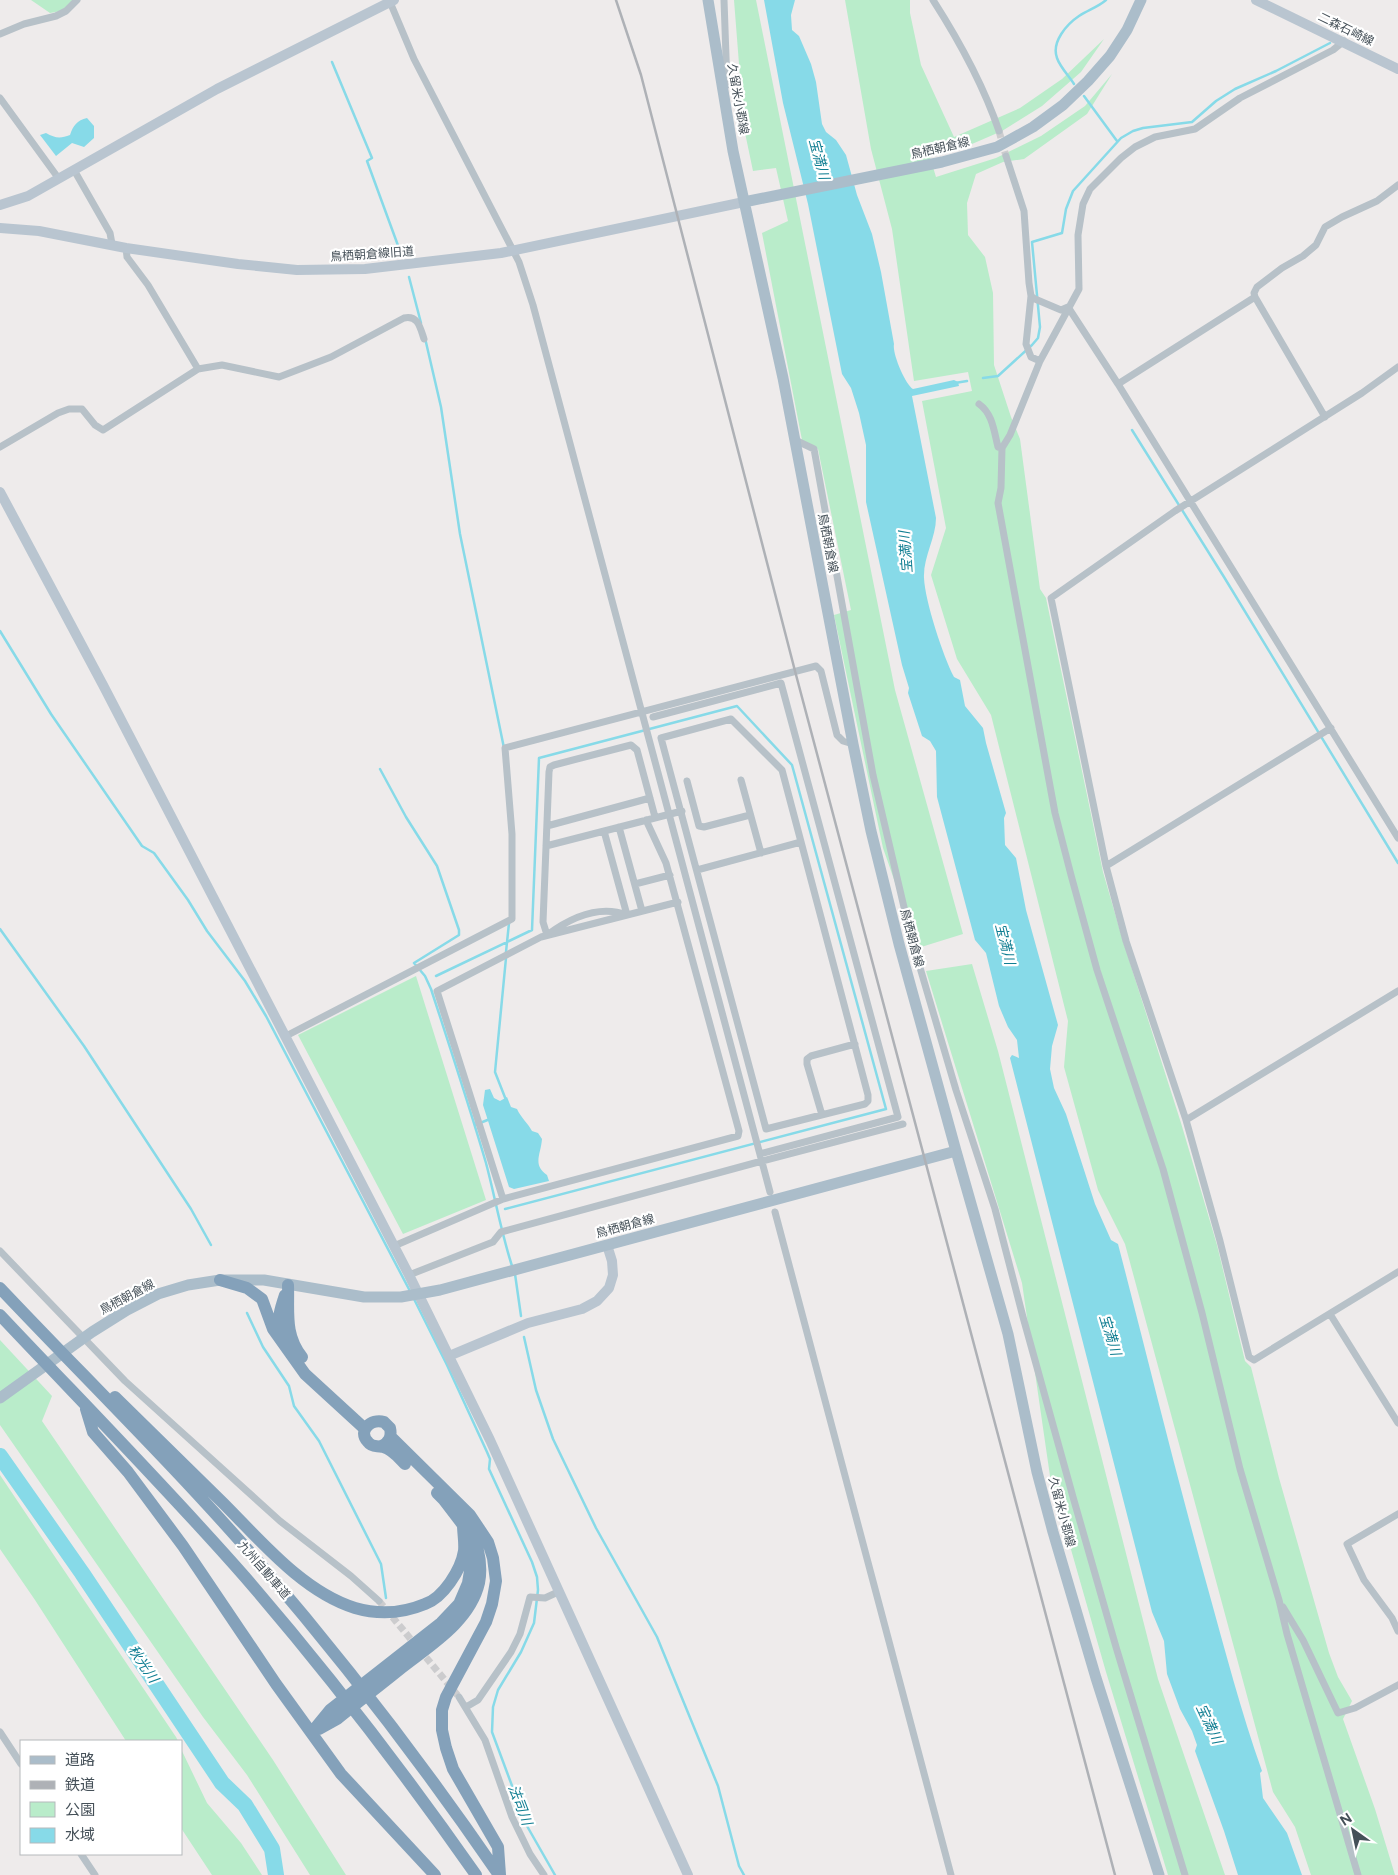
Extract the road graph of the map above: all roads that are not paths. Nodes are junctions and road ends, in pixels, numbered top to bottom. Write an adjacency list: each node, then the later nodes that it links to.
1 (77, 0): 8 (street)
2 (708, 0): 12 (main road, 久留米小郡線)
3 (724, 0): 12 (street)
4 (933, 0): 13 (street)
5 (1141, 0): 18 (main road, 鳥栖朝倉線)
6 (1256, 0): 9 (street, 二森石崎線)
7 (391, 1): 15 (street); 39 (street)
8 (0, 34)
9 (1344, 41): 10 (street, 二森石崎線); 25 (street)
10 (1398, 69)
11 (0, 98): 16 (street)
12 (728, 122): 18 (main road, 久留米小郡線)
13 (999, 131)
14 (1006, 156): 23 (street)
15 (74, 170): 16 (street); 21 (street)
16 (59, 179): 19 (street)
17 (1398, 185): 24 (street)
18 (744, 202): 22 (street, 鳥栖朝倉線旧道); 33 (main road, 鳥栖朝倉線)
19 (0, 205)
20 (0, 228): 21 (street, 鳥栖朝倉線旧道)
21 (112, 244): 22 (street, 鳥栖朝倉線旧道)
22 (126, 248): 29 (street)
23 (1031, 296): 25 (street); 27 (street)
24 (1254, 297): 30 (street); 32 (street)
25 (1068, 308): 27 (street); 30 (street)
26 (424, 338): 29 (street)
27 (1040, 361): 35 (street)
28 (1398, 367): 32 (street)
29 (198, 369): 34 (street)
30 (1118, 384): 37 (street)
31 (980, 404): 35 (street)
32 (1325, 417): 37 (street)
33 (795, 440): 42 (main road, 鳥栖朝倉線); 118 (street)
34 (0, 447)
35 (1002, 448): 99 (street)
36 (0, 492): 67 (street)
37 (1188, 503): 41 (street); 58 (street)
38 (734, 691): 39 (street); 40 (street); 42 (street); 73 (street)
39 (641, 712): 47 (street); 67 (street)
40 (653, 717)
41 (1328, 730): 54 (street); 58 (street)
42 (853, 744): 72 (main road, 鳥栖朝倉線)
43 (742, 780): 48 (street)
44 (687, 781): 48 (street)
45 (650, 798): 49 (street); 51 (street); 51 (street)
46 (682, 811): 47 (street); 55 (street); 59 (street)
47 (668, 814): 49 (street); 73 (street)
48 (750, 815): 57 (street)
49 (655, 818): 50 (street)
50 (646, 820): 52 (street); 60 (street)
51 (547, 826): 56 (street)
52 (619, 827): 53 (street); 61 (street)
53 (604, 831): 56 (street); 64 (street)
54 (1398, 838)
55 (801, 842): 57 (street); 68 (street)
56 (546, 846): 65 (street)
57 (761, 853): 59 (street)
58 (1106, 866): 70 (street)
59 (697, 870): 69 (street)
60 (670, 875): 61 (street); 62 (street)
61 (634, 884): 63 (street)
62 (678, 902): 63 (street); 75 (street)
63 (642, 911): 64 (street)
64 (627, 915): 65 (street); 65 (street)
65 (547, 935): 75 (street)
66 (1398, 991): 70 (street)
67 (286, 1036): 78 (street)
68 (854, 1044): 69 (street); 69 (street)
69 (822, 1115)
70 (1186, 1120): 86 (street)
71 (903, 1124): 73 (street)
72 (956, 1151): 77 (main road, 鳥栖朝倉線); 117 (main road, 久留米小郡線)
73 (761, 1157): 74 (street); 81 (street)
74 (770, 1192)
75 (503, 1199): 78 (street)
76 (775, 1212): 116 (street)
77 (607, 1245): 83 (main road, 鳥栖朝倉線); 89 (street)
78 (394, 1246): 81 (street)
79 (0, 1251): 100 (street)
80 (1398, 1272): 86 (street)
81 (410, 1275): 89 (street)
82 (220, 1280): 83 (main road, 鳥栖朝倉線); 88 (highway); 90 (main road, 鳥栖朝倉線)
83 (288, 1285): 88 (highway); 93 (highway)
84 (0, 1288): 85 (highway, 九州自動車道)
85 (9, 1298): 97 (highway); 113 (highway, 九州自動車道)
86 (1330, 1314): 92 (street)
87 (0, 1315): 91 (highway, 九州自動車道)
88 (282, 1344): 93 (highway)
89 (449, 1356): 98 (street)
90 (0, 1398)
91 (84, 1404): 107 (highway); 112 (highway, 九州自動車道)
92 (1398, 1423)
93 (368, 1426): 94 (highway); 94 (highway)
94 (386, 1442): 95 (highway); 97 (highway)
95 (452, 1496): 102 (highway); 113 (highway)
96 (1398, 1514): 101 (street)
97 (463, 1525): 102 (highway)
98 (558, 1592): 105 (street); 115 (street)
99 (1279, 1600): 103 (street); 119 (street)
100 (379, 1601)
101 (1398, 1631)
102 (382, 1677): 107 (highway)
103 (1398, 1685)
104 (459, 1697): 105 (street)
105 (466, 1707): 114 (street)
106 (0, 1732): 108 (street)
107 (312, 1732): 111 (highway)
108 (20, 1762)
109 (82, 1855): 110 (street)
110 (95, 1875)
111 (435, 1875)
112 (476, 1875)
113 (500, 1875)
114 (544, 1875)
115 (688, 1875)
116 (951, 1875)
117 (1159, 1875)
118 (1185, 1875)
119 (1358, 1875)

